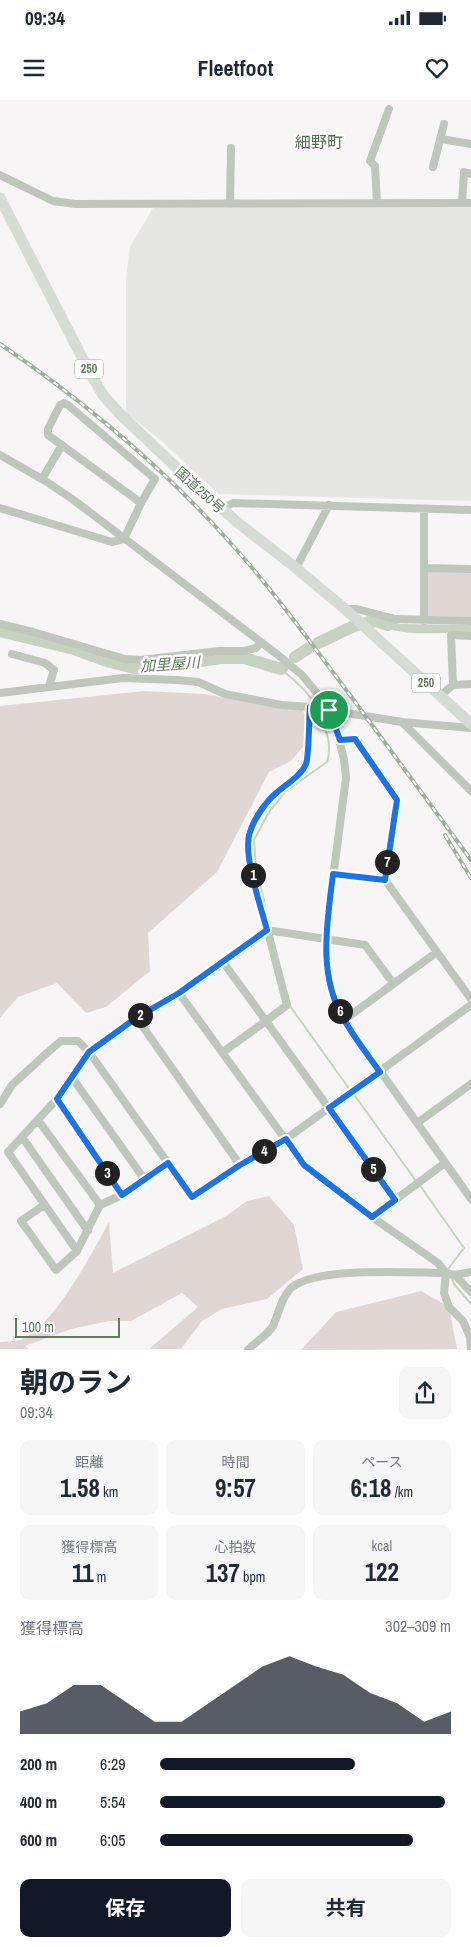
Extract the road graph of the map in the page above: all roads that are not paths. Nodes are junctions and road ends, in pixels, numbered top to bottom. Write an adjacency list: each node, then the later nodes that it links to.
1 (389, 109): 13 (street)
2 (444, 124): 3 (street)
3 (440, 139): 4 (street); 6 (street)
4 (471, 144)
5 (231, 148): 12 (street)
6 (433, 167)
7 (471, 174): 10 (street)
8 (0, 175): 12 (street)
9 (0, 198): 20 (highway, 国道250号 / 250)
10 (462, 203): 11 (street); 13 (street)
11 (471, 203)
12 (230, 204): 13 (street)
13 (376, 204)
14 (62, 445): 16 (street); 17 (street); 17 (street)
15 (0, 455): 16 (street)
16 (42, 479): 23 (street)
17 (141, 503): 23 (street)
18 (329, 505): 20 (street); 21 (street); 24 (street)
19 (0, 508): 23 (street)
20 (221, 509): 24 (highway, 国道250号 / 250)
21 (424, 509): 22 (street); 25 (street)
22 (471, 510)
23 (124, 539): 32 (street)
24 (296, 568): 27 (highway, 国道250号 / 250)
25 (424, 568): 26 (street); 28 (street)
26 (471, 569)
27 (348, 612): 28 (street); 38 (highway, 国道250号 / 250)
28 (424, 621): 29 (street)
29 (471, 621)
30 (0, 624): 32 (street)
31 (471, 636): 35 (street)
32 (261, 643): 40 (street)
33 (12, 654): 36 (street)
34 (471, 684): 35 (street)
35 (453, 685): 38 (street)
36 (49, 686): 37 (street); 39 (street)
37 (0, 693)
38 (440, 696): 42 (highway, 国道250号 / 250)
39 (310, 707): 40 (street); 48 (street)
40 (329, 710): 41 (street); 44 (street)
41 (402, 722): 43 (street); 45 (street)
42 (471, 724)
43 (471, 728)
44 (340, 740): 46 (street); 47 (street)
45 (471, 791)
46 (333, 874): 47 (street); 49 (street)
47 (385, 880): 50 (street)
48 (267, 930): 49 (street); 51 (street); 58 (street)
49 (325, 939): 52 (street); 57 (street)
50 (437, 952): 52 (street); 54 (street)
51 (223, 962): 53 (street); 58 (street)
52 (393, 983): 57 (street)
53 (179, 993): 56 (street); 60 (street)
54 (471, 999)
55 (471, 1005): 61 (street)
56 (136, 1018): 59 (street); 73 (street)
57 (344, 1020): 61 (street)
58 (266, 1022): 60 (street); 66 (street)
59 (89, 1052): 62 (street); 65 (street); 71 (street)
60 (223, 1052): 70 (street)
61 (380, 1072): 66 (street); 68 (street)
62 (71, 1076): 64 (street); 74 (street)
63 (470, 1087): 68 (street)
64 (57, 1099): 67 (street); 75 (street)
65 (0, 1104)
66 (329, 1108): 70 (street); 77 (street)
67 (38, 1120): 69 (street); 79 (street)
68 (417, 1123): 72 (street)
69 (22, 1137): 78 (street); 81 (street)
70 (286, 1139): 73 (street); 80 (street)
71 (168, 1163): 73 (street); 74 (street)
72 (445, 1163): 76 (street); 77 (street)
73 (240, 1165)
74 (145, 1180): 75 (street)
75 (122, 1195): 79 (street)
76 (471, 1199)
77 (395, 1200): 80 (street)
78 (44, 1205): 82 (street); 82 (street)
79 (100, 1205): 81 (street)
80 (372, 1217): 84 (street)
81 (88, 1232): 82 (street)
82 (77, 1251)
83 (471, 1272): 85 (street)
84 (446, 1273): 85 (street); 87 (street); 88 (street)
85 (455, 1275): 86 (street)
86 (471, 1292)
87 (248, 1350)
88 (471, 1350)

